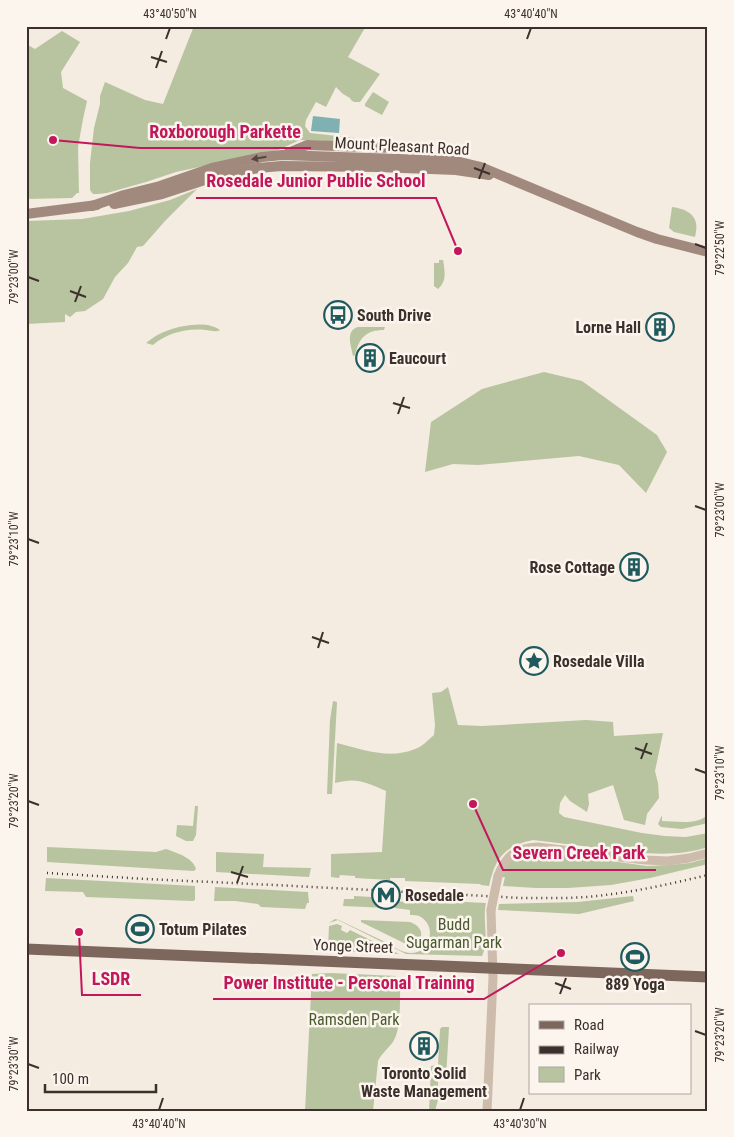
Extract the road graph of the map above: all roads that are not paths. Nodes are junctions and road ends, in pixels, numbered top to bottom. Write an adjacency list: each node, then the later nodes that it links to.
1 (423, 148): 2 (main road)
2 (282, 155): 3 (main road, Mount Pleasant Road); 4 (main road, Mount Pleasant Road, one-way to 4)
3 (505, 177): 4 (main road, Mount Pleasant Road); 8 (main road, Mount Pleasant Road)
4 (92, 206): 6 (main road, Mount Pleasant Road)
5 (26, 208): 6 (main road, Mount Pleasant Road)
6 (57, 210): 7 (main road, Mount Pleasant Road)
7 (26, 214)
8 (708, 252)
9 (708, 853): 11 (street, bridge)
10 (26, 948): 11 (main road, Yonge Street)
11 (492, 968): 12 (main road, Yonge Street); 13 (street)
12 (708, 977)
13 (487, 1111)

